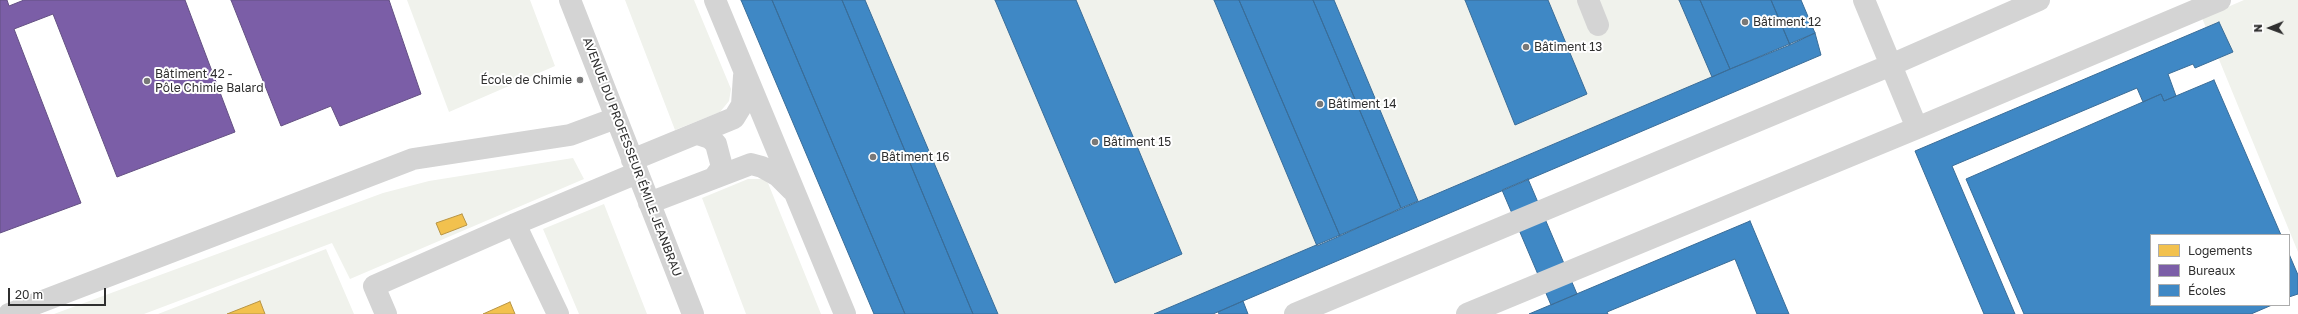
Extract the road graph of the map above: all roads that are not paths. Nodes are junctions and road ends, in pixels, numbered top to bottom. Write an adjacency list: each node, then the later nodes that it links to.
1 (570, 0): 10 (street, AVENUE DU PROFESSEUR ÉMILE JEANBRAU)
2 (715, 0): 9 (street)
3 (1588, 0): 7 (street)
4 (1864, 0): 8 (street)
5 (2040, 0): 8 (street)
6 (2220, 0): 11 (street)
7 (1598, 25)
8 (1891, 65): 11 (street); 23 (street)
9 (743, 68): 12 (street); 15 (street)
10 (616, 118): 13 (street, AVENUE DU PROFESSEUR ÉMILE JEANBRAU); 18 (street)
11 (1918, 128): 24 (street)
12 (698, 134): 13 (street); 14 (street)
13 (634, 166): 16 (street, AVENUE DU PROFESSEUR ÉMILE JEANBRAU); 17 (street)
14 (714, 178): 15 (street); 16 (street)
15 (794, 192): 22 (street)
16 (649, 203): 21 (street, AVENUE DU PROFESSEUR ÉMILE JEANBRAU)
17 (515, 224): 19 (street); 20 (street)
18 (9, 314)
19 (386, 314)
20 (558, 314)
21 (693, 314)
22 (845, 314)
23 (1294, 314)
24 (1467, 314)

